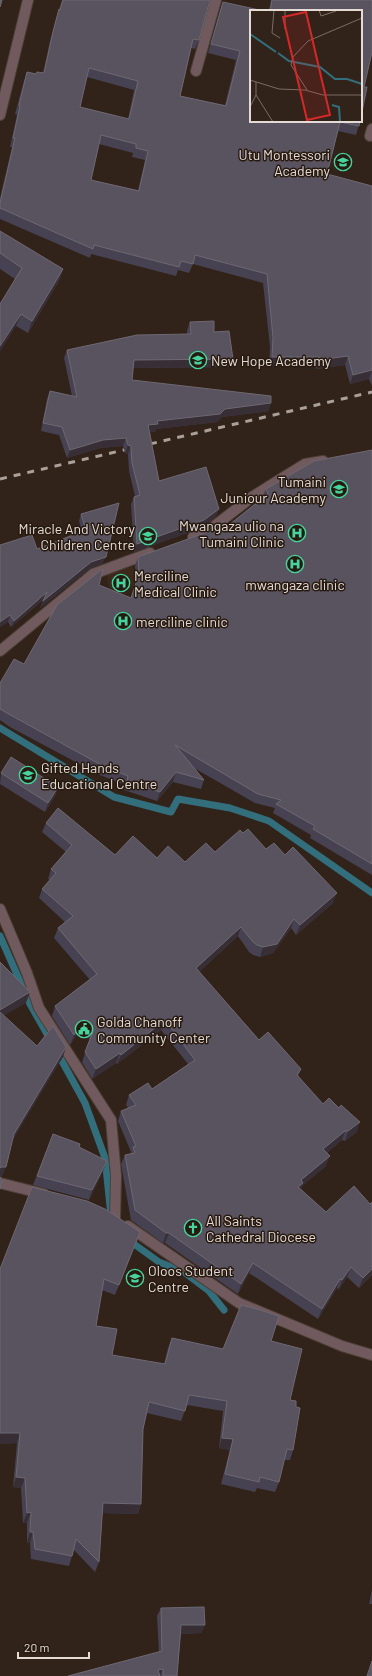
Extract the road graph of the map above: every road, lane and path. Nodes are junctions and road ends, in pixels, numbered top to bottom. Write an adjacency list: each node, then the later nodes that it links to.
1 (28, 0): 4 (street)
2 (216, 0): 3 (street)
3 (196, 71)
4 (0, 115)
5 (332, 460): 6 (street)
6 (181, 542)
7 (159, 550): 8 (street)
8 (0, 651)
9 (0, 909): 13 (street)
10 (0, 1183): 11 (street)
11 (55, 1197)
12 (103, 1213): 13 (street)
13 (115, 1218): 14 (street)
14 (372, 1355)

